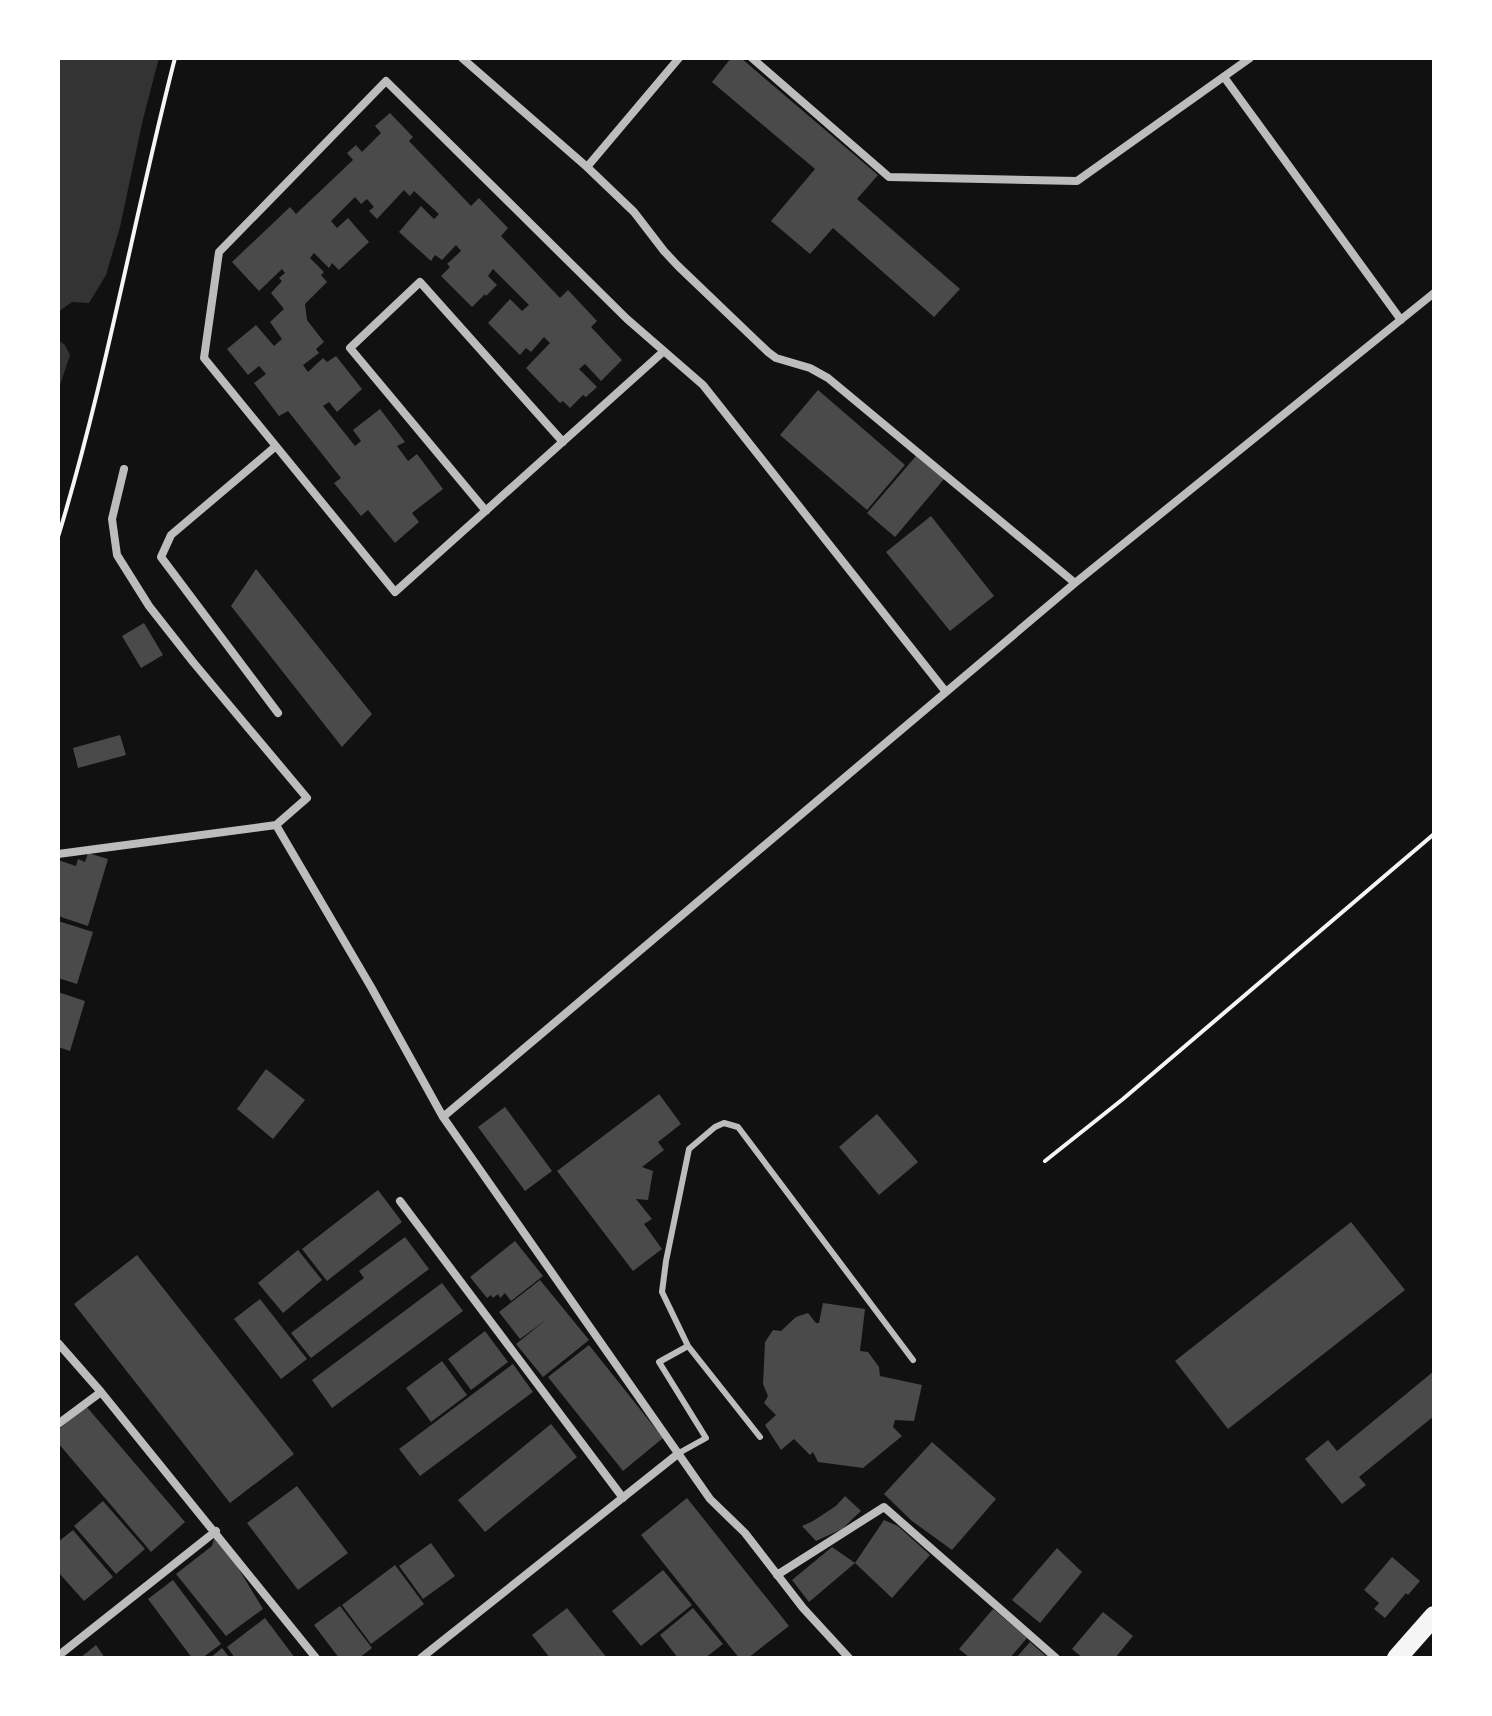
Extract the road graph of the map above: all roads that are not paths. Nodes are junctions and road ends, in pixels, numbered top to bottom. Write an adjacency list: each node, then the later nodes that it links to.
1 (462, 58): 6 (street)
2 (679, 58): 6 (street)
3 (752, 58): 5 (street)
4 (1250, 58): 5 (street)
5 (1224, 77): 8 (street)
6 (587, 167): 14 (street)
7 (1434, 293): 8 (street)
8 (1401, 320): 14 (street)
9 (664, 351): 10 (street); 11 (street); 15 (street)
10 (563, 442): 13 (street); 13 (street)
11 (276, 446): 13 (street); 16 (street)
12 (124, 469): 17 (street)
13 (486, 511)
14 (1075, 583): 15 (street)
15 (946, 692): 19 (street)
16 (278, 713)
17 (276, 825): 18 (street); 19 (street)
18 (58, 854)
19 (443, 1117): 27 (street)
20 (400, 1201): 28 (street)
21 (58, 1343): 24 (street)
22 (688, 1346): 23 (lane); 26 (lane); 27 (lane)
23 (913, 1360)
24 (101, 1392): 25 (street); 29 (street)
25 (58, 1424)
26 (760, 1437)
27 (679, 1453): 28 (street); 30 (street)
28 (623, 1498): 34 (street)
29 (216, 1531): 32 (street); 33 (street)
30 (777, 1575): 35 (street); 36 (street)
31 (1434, 1616): 37 (main road)
32 (58, 1656)
33 (316, 1658)
34 (421, 1658)
35 (849, 1658)
36 (1056, 1658)
37 (1397, 1658)

